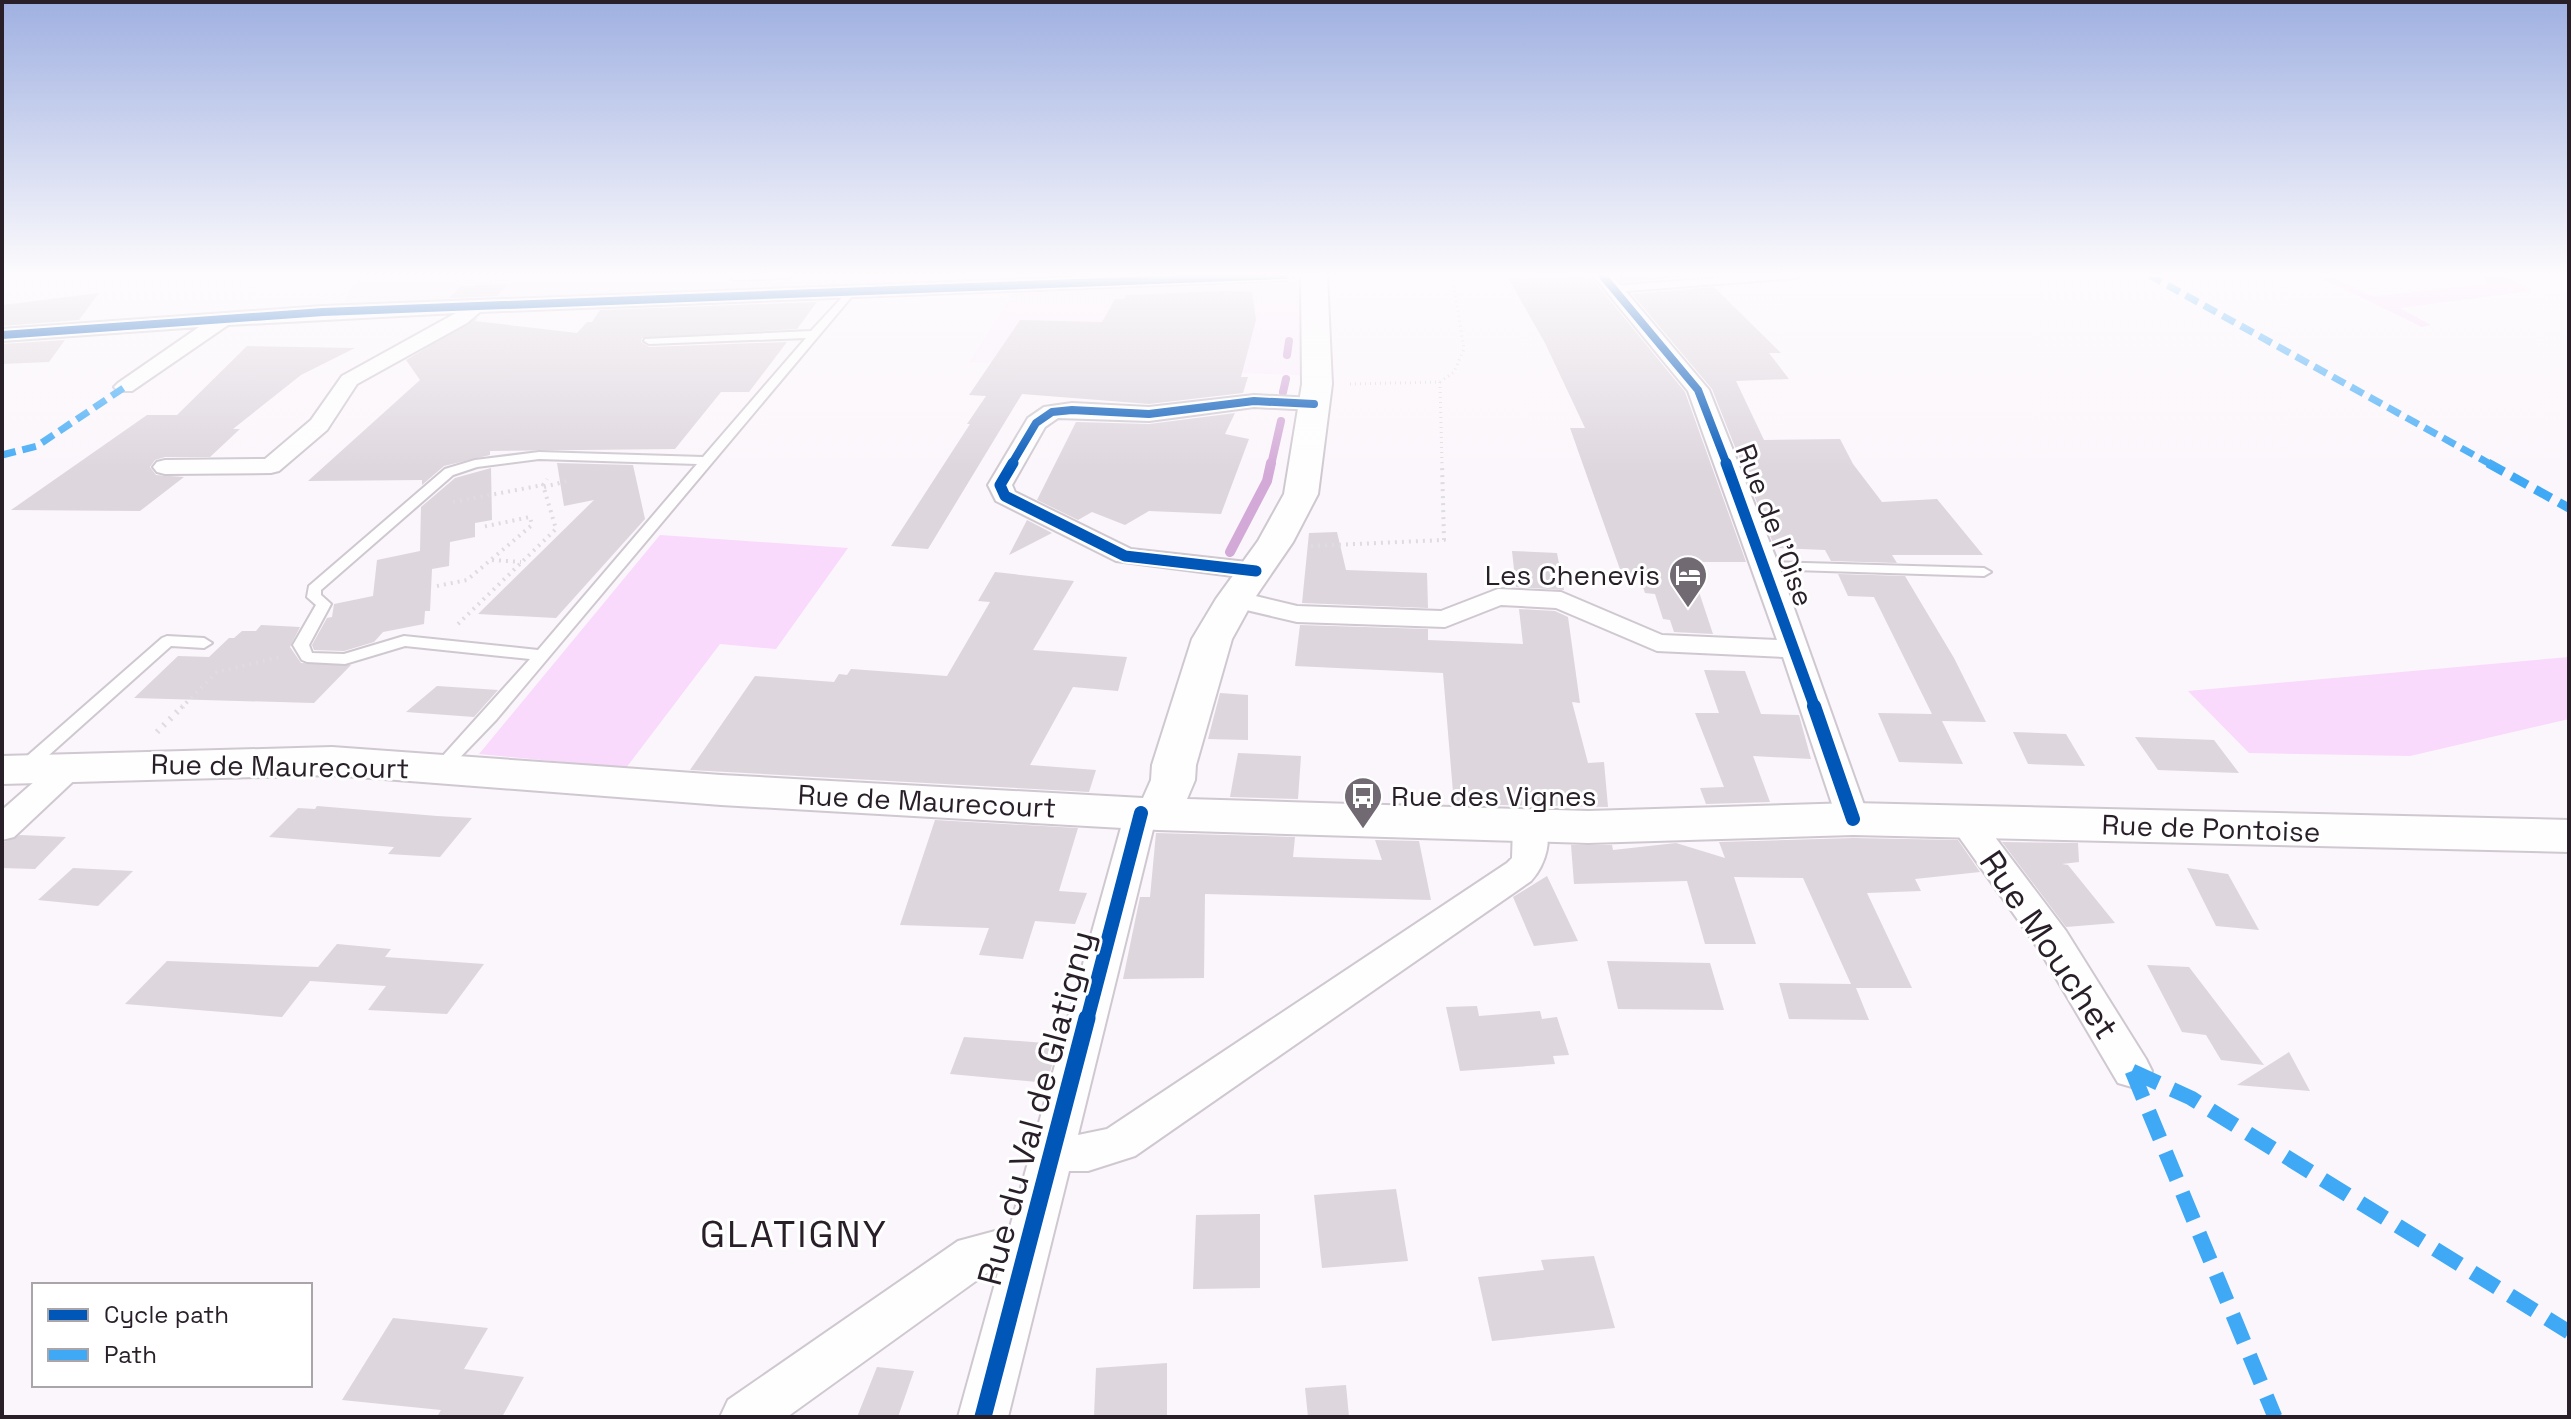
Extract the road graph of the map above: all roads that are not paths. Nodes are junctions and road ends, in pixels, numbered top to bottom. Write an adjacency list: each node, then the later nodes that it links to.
1 (191, 341): 6 (street)
2 (420, 341): 9 (street)
3 (808, 341): 8 (lane)
4 (1315, 341): 7 (main road)
5 (1657, 341): 10 (street, Rue de l'Oise)
6 (125, 387)
7 (1315, 394): 11 (main road); 11 (street)
8 (705, 461): 15 (lane); 15 (lane)
9 (165, 467)
10 (1766, 566): 12 (lane); 14 (street, Rue de l'Oise)
11 (1255, 571): 14 (street); 19 (main road)
12 (1984, 572)
13 (204, 643): 17 (lane)
14 (1795, 649): 20 (street, Rue de l'Oise)
15 (539, 655): 18 (lane)
16 (71, 766): 17 (main road, Rue de Maurecourt); 18 (main road, Rue de Maurecourt); 23 (street)
17 (12, 770)
18 (438, 770): 19 (main road, Rue de Maurecourt)
19 (1150, 813): 22 (main road, Rue de Maurecourt); 26 (street, Rue du Val de Glatigny)
20 (1853, 819): 21 (main road, Rue de Pontoise); 22 (main road, Rue de Maurecourt)
21 (1964, 820): 24 (main road, Rue de Pontoise); 25 (street, Rue Mouchet)
22 (1530, 825): 26 (street)
23 (2, 829)
24 (2569, 836)
25 (2132, 1071)
26 (1054, 1152): 27 (street, Rue du Val de Glatigny)
27 (1028, 1248): 28 (street); 29 (street, Rue du Val de Glatigny)
28 (745, 1417)
29 (983, 1417)

